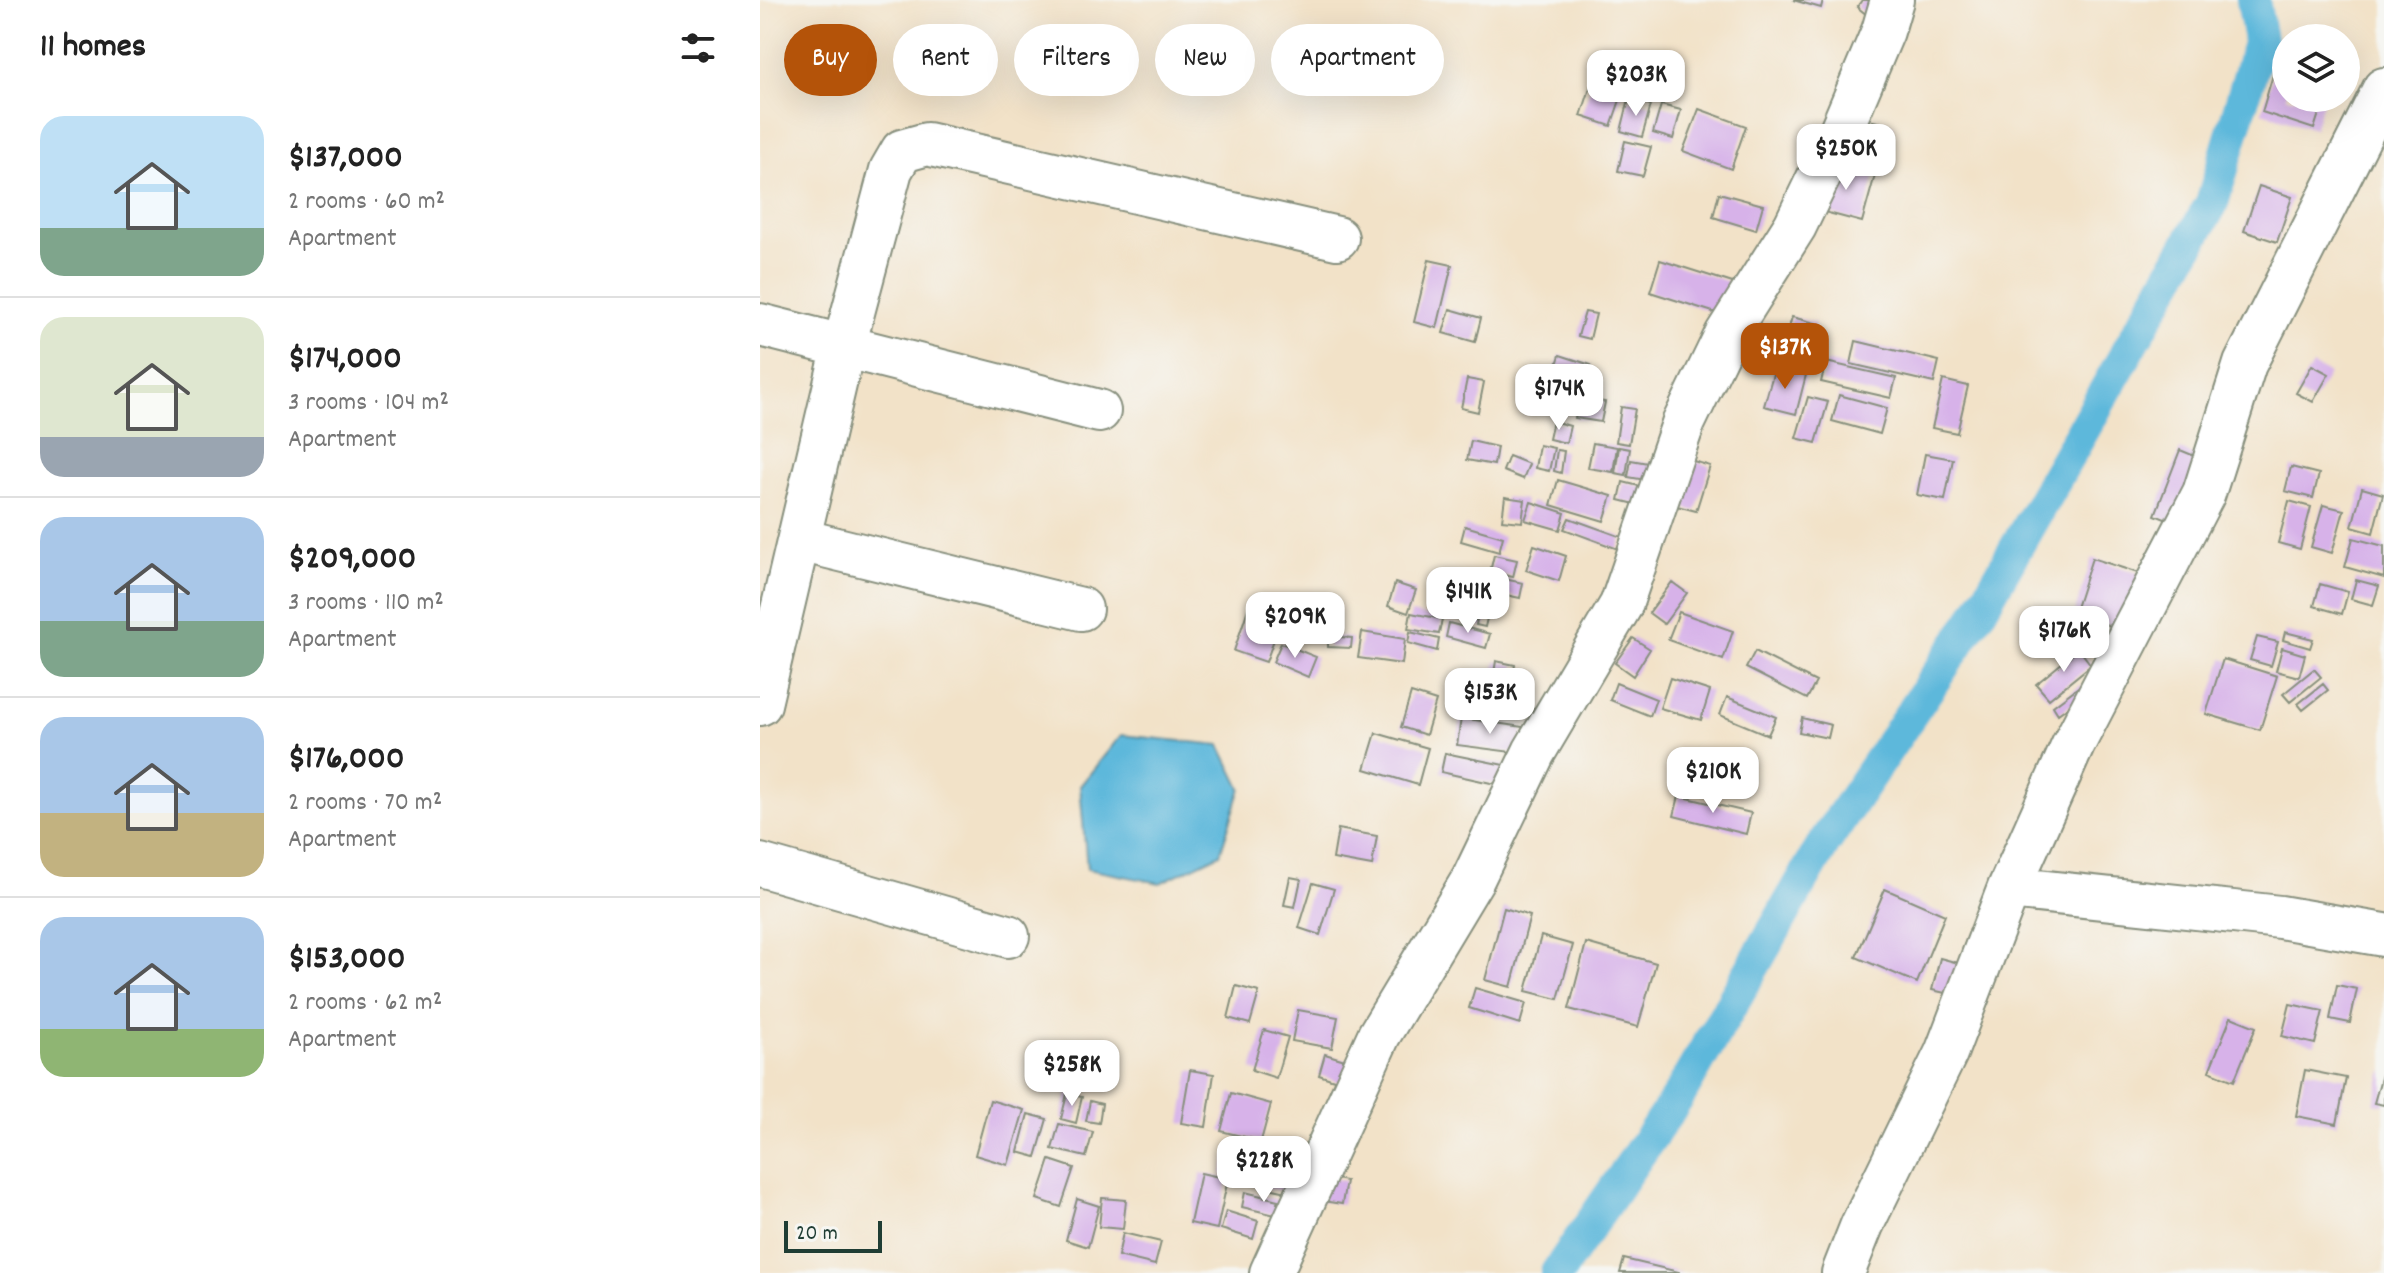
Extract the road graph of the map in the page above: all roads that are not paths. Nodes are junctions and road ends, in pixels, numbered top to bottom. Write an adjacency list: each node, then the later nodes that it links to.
1 (1892, 0): 14 (street)
2 (2384, 89): 11 (street)
3 (1337, 238): 5 (street)
4 (760, 325): 5 (street)
5 (844, 346): 6 (street); 7 (street)
6 (1099, 411)
7 (800, 540): 8 (street); 9 (street)
8 (1081, 609)
9 (760, 704)
10 (760, 865): 13 (street)
11 (2009, 888): 12 (street); 15 (street)
12 (2384, 935)
13 (1008, 936)
14 (1271, 1273)
15 (1843, 1273)

